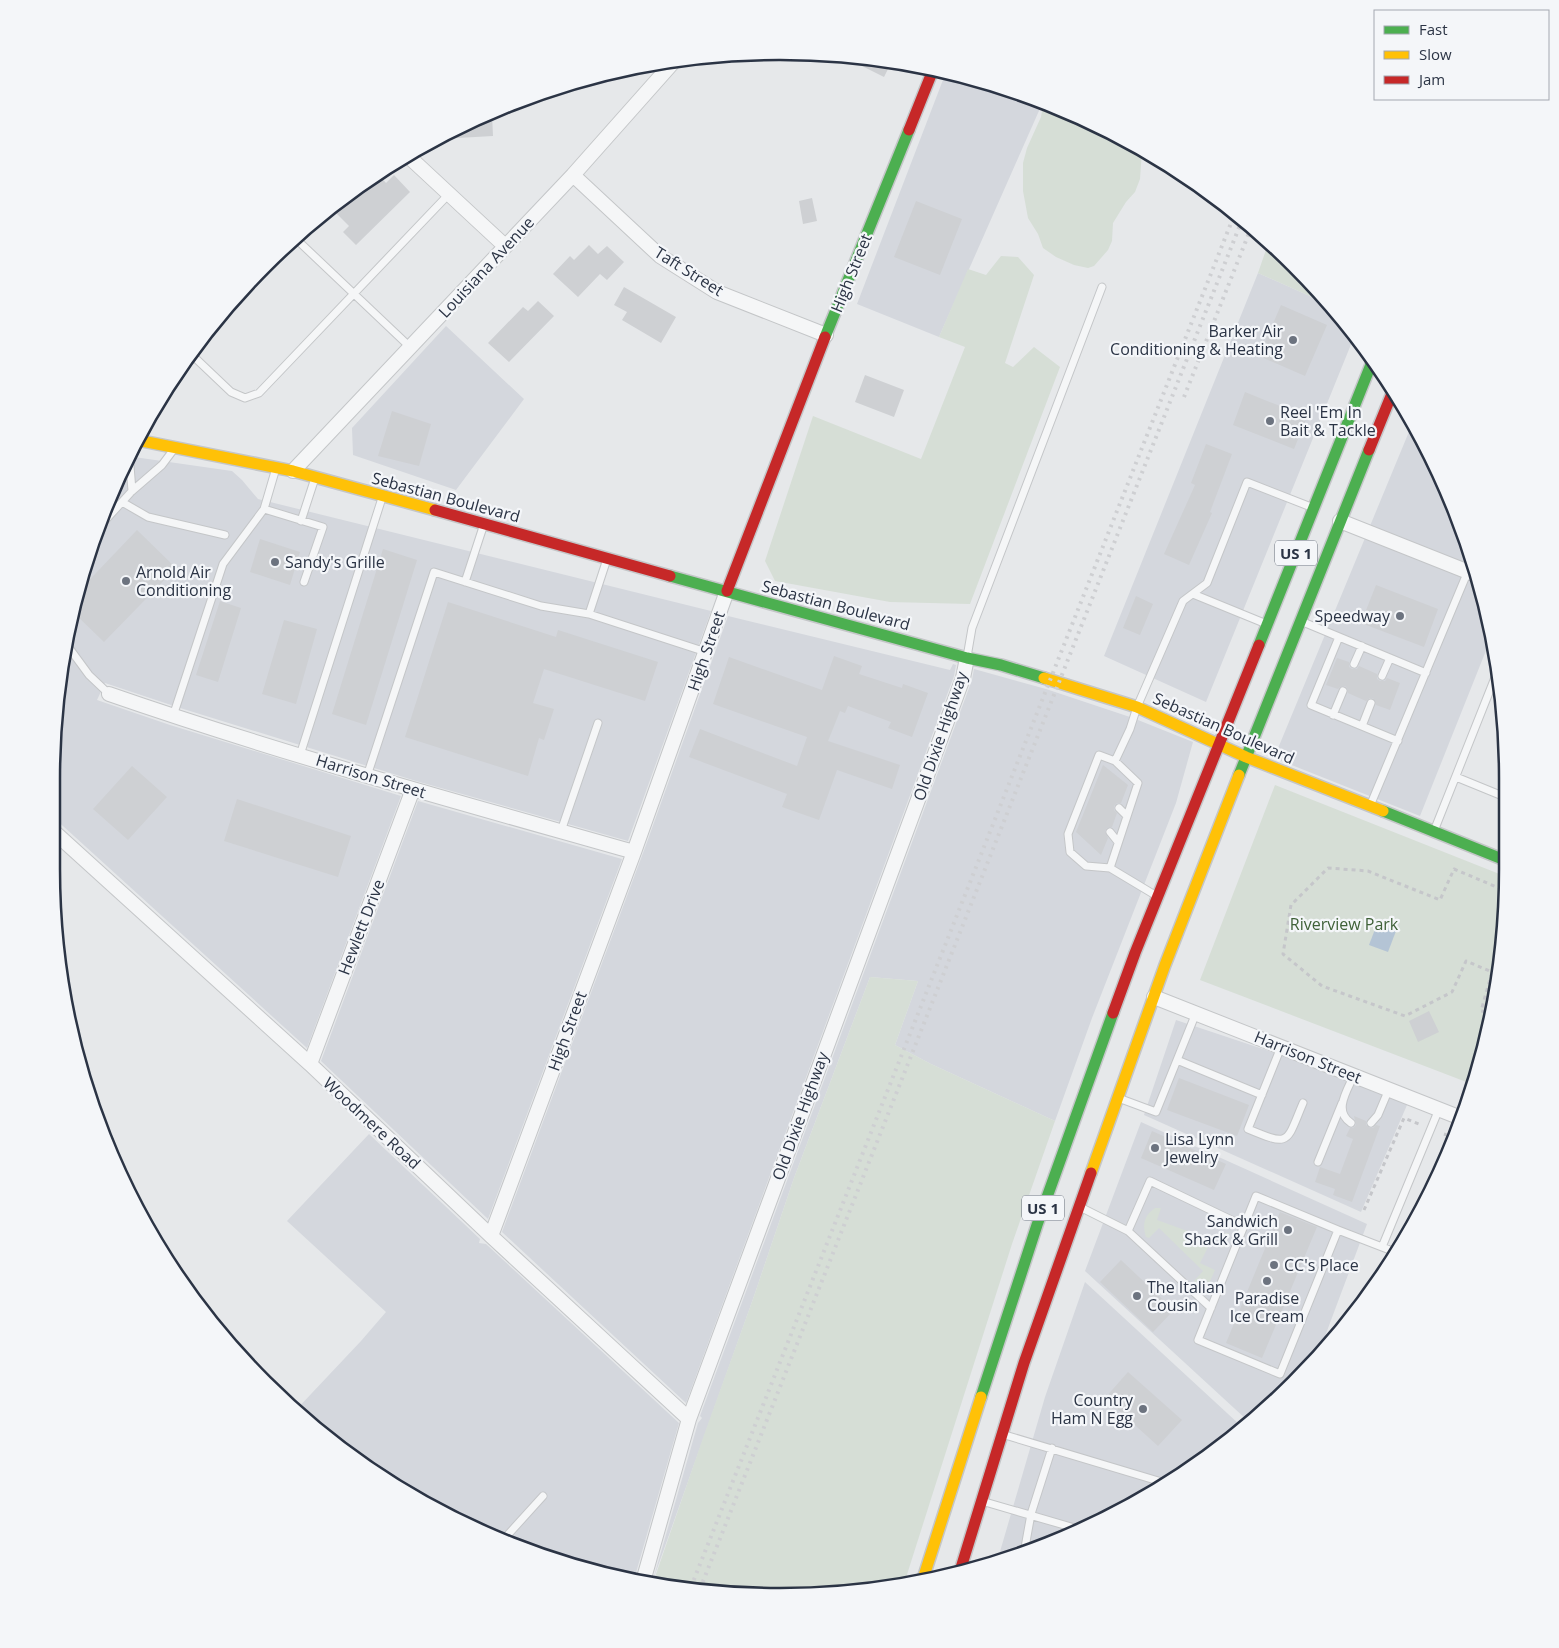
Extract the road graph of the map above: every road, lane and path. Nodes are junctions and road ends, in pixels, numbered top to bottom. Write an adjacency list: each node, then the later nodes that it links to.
1 (667, 69): 4 (street, Louisiana Avenue)
2 (930, 76): 10 (main road, High Street)
3 (413, 160): 5 (street)
4 (573, 175): 7 (street, Louisiana Avenue); 10 (street, Taft Street)
5 (449, 194): 7 (street); 9 (lane)
6 (301, 243): 9 (lane)
7 (505, 246): 11 (street, Louisiana Avenue)
8 (1102, 287): 45 (lane)
9 (354, 294): 11 (lane); 12 (lane)
10 (826, 334): 36 (main road, High Street)
11 (410, 347): 19 (street, Louisiana Avenue)
12 (196, 359)
13 (1370, 368): 24 (main road, US 1)
14 (1390, 399): 28 (main road, US 1)
15 (144, 442): 16 (main road, Sebastian Boulevard)
16 (174, 448): 17 (main road, Sebastian Boulevard); 21 (lane)
17 (276, 468): 19 (main road, Sebastian Boulevard); 25 (lane)
18 (130, 469): 21 (lane)
19 (293, 471): 20 (main road, Sebastian Boulevard)
20 (315, 477): 22 (main road, Sebastian Boulevard); 27 (lane)
21 (132, 491): 23 (lane)
22 (383, 496): 29 (main road, Sebastian Boulevard); 61 (lane)
23 (122, 502): 26 (lane); 30 (lane)
24 (1314, 508): 37 (lane); 40 (main road, US 1)
25 (264, 509): 27 (lane); 56 (lane)
26 (111, 514)
27 (301, 520): 34 (lane)
28 (1340, 521): 32 (street); 39 (main road, US 1)
29 (484, 524): 31 (main road, Sebastian Boulevard); 35 (lane)
30 (225, 535)
31 (608, 558): 36 (main road, Sebastian Boulevard); 38 (lane)
32 (1468, 571)
33 (1470, 578): 48 (lane)
34 (304, 582)
35 (465, 582): 38 (lane); 64 (lane)
36 (727, 591): 44 (street, High Street); 45 (main road, Sebastian Boulevard)
37 (1193, 594): 40 (lane); 54 (lane)
38 (589, 614): 44 (lane)
39 (1300, 621): 41 (lane); 62 (main road, US 1)
40 (1267, 624): 60 (main road, US 1)
41 (1339, 637): 42 (lane); 55 (lane)
42 (1362, 646): 46 (lane); 47 (lane)
43 (72, 652): 52 (lane)
44 (706, 652): 78 (street, High Street)
45 (967, 658): 54 (main road, Sebastian Boulevard); 119 (street, Old Dixie Highway)
46 (1390, 658): 48 (lane); 49 (lane)
47 (1354, 664)
48 (1426, 673): 59 (lane)
49 (1382, 676)
50 (1493, 684): 65 (lane)
51 (1343, 692): 55 (lane)
52 (109, 694): 56 (street, Harrison Street)
53 (1372, 703): 58 (lane)
54 (1136, 707): 60 (main road, Sebastian Boulevard); 63 (lane)
55 (1333, 714): 58 (lane)
56 (173, 716): 61 (street, Harrison Street)
57 (598, 723): 73 (lane)
58 (1362, 726): 59 (lane)
59 (1398, 742): 70 (lane)
60 (1219, 744): 62 (main road, Sebastian Boulevard); 82 (main road, US 1)
61 (300, 755): 64 (street, Harrison Street)
62 (1246, 757): 70 (main road, Sebastian Boulevard); 85 (main road, US 1)
63 (1114, 761): 66 (lane); 72 (lane)
64 (367, 776): 68 (street, Harrison Street)
65 (1456, 778): 69 (lane); 75 (lane)
66 (1090, 779): 67 (lane); 80 (lane)
67 (1095, 785)
68 (413, 789): 73 (street, Harrison Street); 90 (street, Hewlett Drive)
69 (1499, 795)
70 (1370, 806): 75 (main road, Sebastian Boulevard)
71 (1119, 808): 72 (lane)
72 (1126, 815): 77 (lane)
73 (561, 831): 78 (street, Harrison Street)
74 (1110, 832): 77 (lane)
75 (1434, 832): 79 (main road, Sebastian Boulevard)
76 (60, 837): 90 (street, Woodmere Road)
77 (1118, 842): 80 (lane)
78 (634, 852): 114 (street, High Street)
79 (1499, 857)
80 (1110, 868): 82 (lane)
81 (1498, 888): 83 (path)
82 (1158, 897): 104 (main road, US 1)
83 (1491, 972)
84 (1490, 978): 87 (path)
85 (1154, 997): 86 (street, Harrison Street); 94 (main road, US 1)
86 (1196, 1012): 88 (street, Harrison Street); 89 (lane)
87 (1484, 1012)
88 (1281, 1046): 91 (street, Harrison Street); 93 (lane)
89 (1177, 1060): 93 (lane); 94 (lane)
90 (310, 1064): 114 (street, Woodmere Road)
91 (1354, 1075): 92 (street, Harrison Street); 96 (lane)
92 (1389, 1089): 97 (street, Harrison Street); 99 (lane)
93 (1262, 1095): 95 (lane)
94 (1118, 1098): 108 (main road, US 1)
95 (1303, 1103)
96 (1342, 1103): 100 (lane); 105 (lane)
97 (1439, 1109): 98 (street, Harrison Street); 115 (lane)
98 (1455, 1116)
99 (1371, 1123)
100 (1351, 1124)
101 (1422, 1125): 109 (path)
102 (1444, 1134): 103 (path)
103 (1447, 1135)
104 (1064, 1150): 106 (main road); 110 (main road, US 1)
105 (1318, 1162)
106 (1068, 1176)
107 (1072, 1187): 108 (main road)
108 (1080, 1205): 113 (lane); 117 (main road, US 1)
109 (1364, 1210)
110 (1037, 1225): 117 (main road); 128 (main road, US 1)
111 (1244, 1226): 112 (lane); 113 (lane); 118 (lane)
112 (1338, 1230): 115 (lane); 118 (lane)
113 (1128, 1231): 118 (lane)
114 (491, 1236): 119 (street, Woodmere Road)
115 (1382, 1247): 116 (lane)
116 (1389, 1250)
117 (1059, 1263): 120 (main road, US 1)
118 (1211, 1308)
119 (689, 1419): 133 (street, Old Dixie Highway)
120 (1002, 1434): 121 (lane); 124 (main road, US 1)
121 (1052, 1448): 122 (lane); 125 (lane)
122 (1157, 1481)
123 (543, 1496): 127 (lane)
124 (982, 1501): 125 (lane); 130 (main road, US 1)
125 (1030, 1514): 126 (lane); 129 (lane)
126 (1070, 1526)
127 (509, 1535)
128 (935, 1539): 131 (main road); 132 (main road, US 1)
129 (1025, 1544)
130 (962, 1564)
131 (936, 1570)
132 (925, 1573)
133 (645, 1575)

